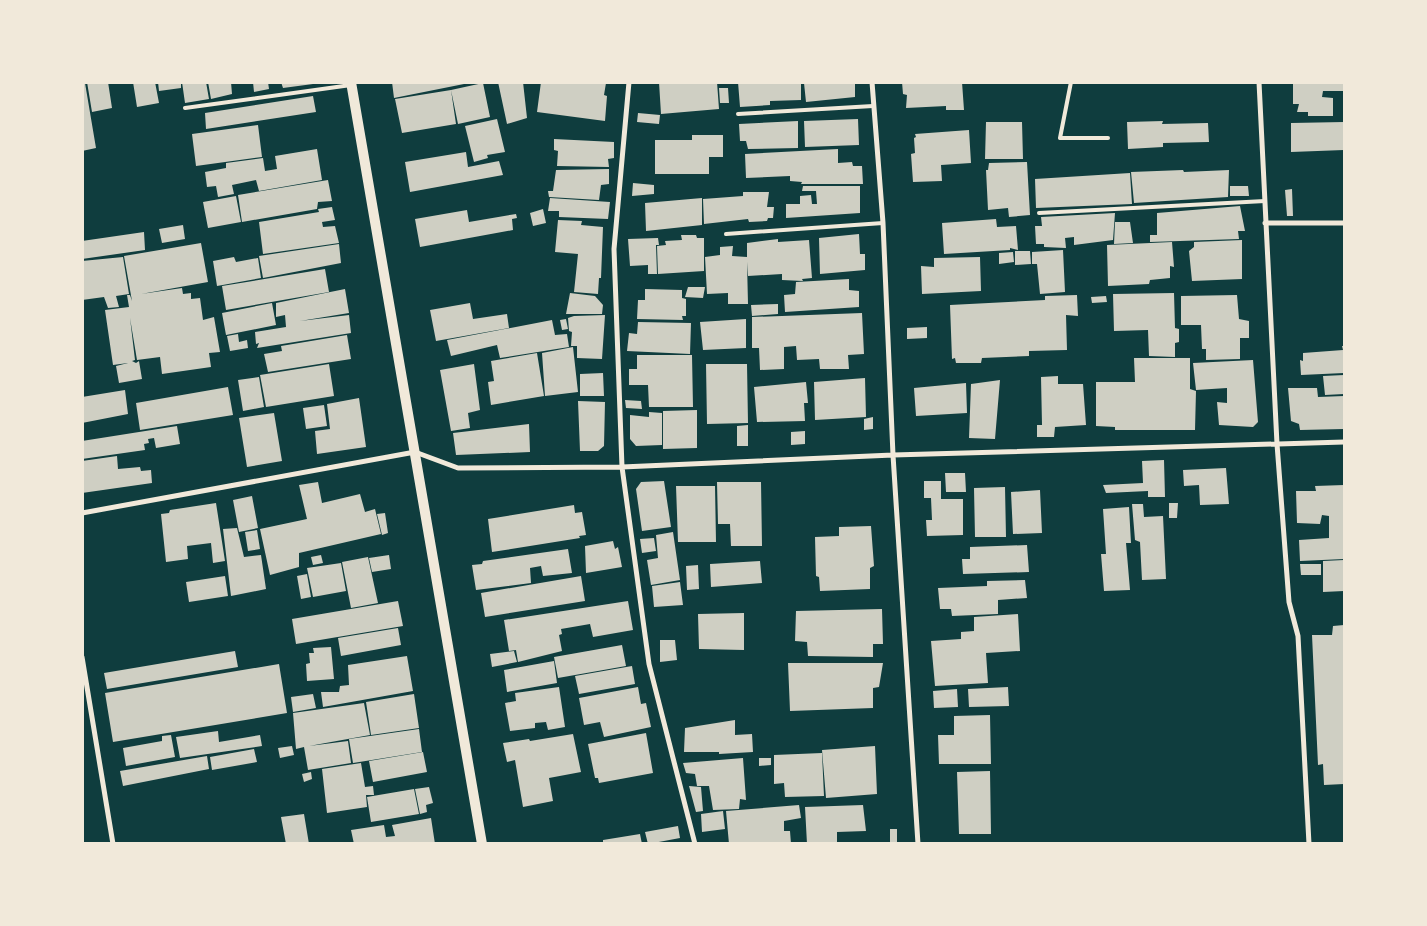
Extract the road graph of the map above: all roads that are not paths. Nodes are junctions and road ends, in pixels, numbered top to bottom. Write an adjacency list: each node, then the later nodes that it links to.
1 (629, 82): 20 (street)
2 (872, 82): 6 (street)
3 (1070, 82): 9 (lane)
4 (1258, 82): 10 (street)
5 (351, 84): 7 (lane); 18 (main road)
6 (873, 106): 8 (lane); 13 (street)
7 (186, 108)
8 (738, 114)
9 (1108, 138)
10 (1265, 201): 11 (lane); 14 (street)
11 (1039, 213)
12 (1344, 222): 14 (street)
13 (883, 223): 15 (lane); 19 (street)
14 (1265, 223): 17 (street)
15 (726, 234)
16 (1344, 442): 17 (street)
17 (1277, 444): 19 (street); 27 (street)
18 (415, 452): 20 (street); 21 (street); 24 (main road)
19 (892, 455): 20 (street); 26 (street)
20 (622, 467): 25 (street)
21 (82, 513)
22 (82, 658): 23 (street)
23 (113, 844)
24 (482, 844)
25 (695, 844)
26 (918, 844)
27 (1310, 844)

